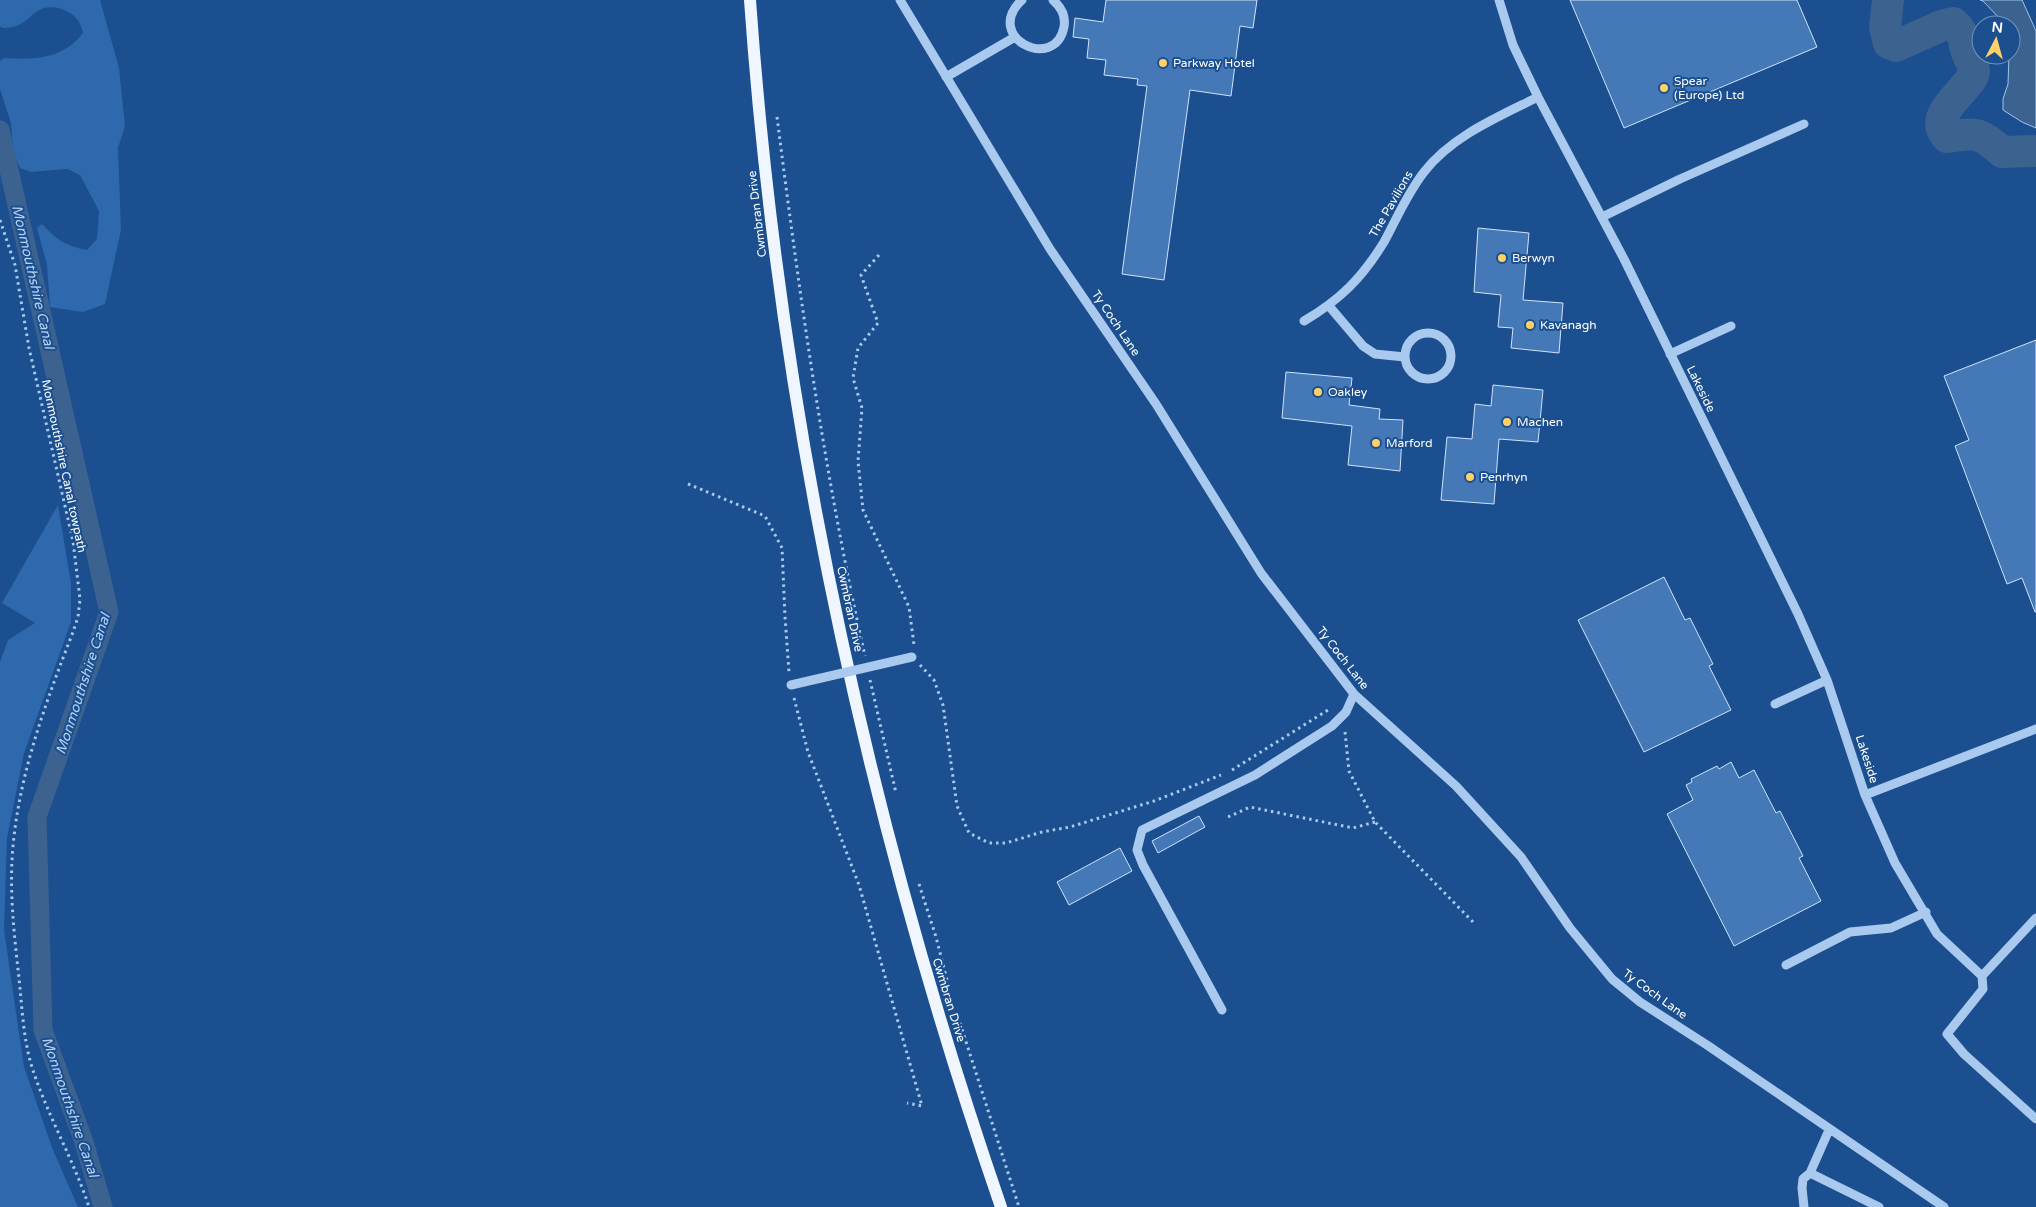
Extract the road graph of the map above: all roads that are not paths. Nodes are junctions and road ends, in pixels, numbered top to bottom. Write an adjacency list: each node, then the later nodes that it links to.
1 (750, 0): 31 (main road, Cwmbran Drive)
2 (900, 0): 7 (street, Ty Coch Lane)
3 (1022, 0): 6 (street)
4 (1052, 0): 6 (street)
5 (1499, 0): 8 (street, Lakeside)
6 (1015, 37): 7 (street)
7 (946, 77): 19 (street, Ty Coch Lane)
8 (1538, 97): 10 (street, Lakeside); 11 (street, The Pavilions)
9 (1804, 124): 10 (street)
10 (1602, 217): 14 (street, Lakeside)
11 (1329, 306): 12 (street, The Pavilions); 15 (street)
12 (1304, 321)
13 (1731, 326): 14 (street)
14 (1670, 354): 17 (street, Lakeside)
15 (1405, 357): 15 (street)
16 (912, 657): 18 (street, bridge)
17 (1827, 680): 20 (street); 22 (street, Lakeside)
18 (790, 685)
19 (1354, 694): 27 (street); 29 (street, Ty Coch Lane)
20 (1775, 704)
21 (2036, 729): 22 (street, Lakeside)
22 (1865, 795): 23 (street, Lakeside)
23 (1926, 912): 25 (street); 26 (street, Lakeside)
24 (2036, 918): 26 (street)
25 (1786, 965)
26 (1982, 976): 28 (street)
27 (1222, 1010)
28 (2036, 1119)
29 (1829, 1130): 30 (street); 34 (street, Ty Coch Lane)
30 (1810, 1173): 32 (street); 33 (street)
31 (1001, 1207)
32 (1804, 1207)
33 (1879, 1207)
34 (1944, 1207)

